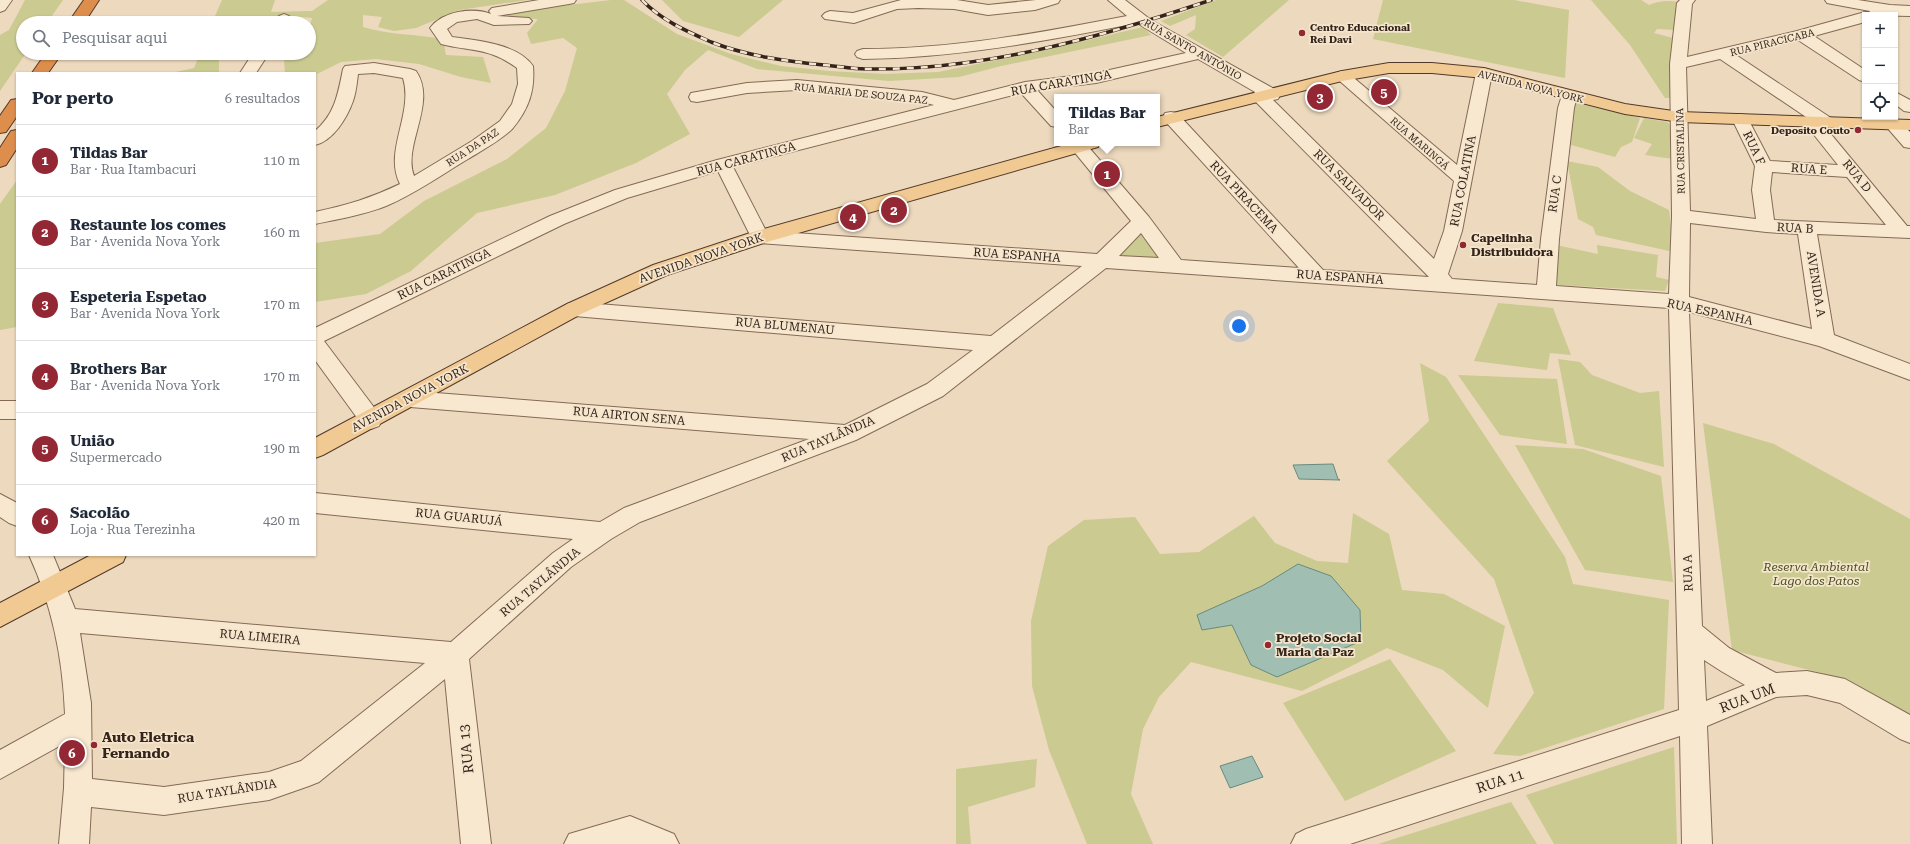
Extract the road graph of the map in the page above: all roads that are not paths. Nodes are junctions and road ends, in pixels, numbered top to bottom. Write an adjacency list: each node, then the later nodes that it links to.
1 (5, 0): 11 (street)
2 (92, 0): 14 (highway)
3 (106, 0): 15 (highway)
4 (568, 0): 13 (street)
5 (1053, 0): 21 (street)
6 (1115, 0): 17 (street, RUA SANTO ANTÔNIO)
7 (1688, 0): 29 (street, RUA CRISTALINA)
8 (1832, 0): 12 (street)
9 (909, 2): 10 (street); 16 (street)
10 (962, 3): 21 (street)
11 (0, 7)
12 (1899, 11): 20 (street)
13 (478, 14): 19 (street, RUA DA PAZ); 62 (street, RUA DA PAZ)
14 (81, 16)
15 (96, 16)
16 (830, 16)
17 (1140, 18): 21 (street); 24 (street, RUA SANTO ANTÔNIO)
18 (1862, 18): 22 (street, RUA PIRACICABA)
19 (524, 21)
20 (1910, 24)
21 (996, 27): 23 (street)
22 (1800, 35): 25 (street, RUA PIRACICABA); 35 (street)
23 (863, 54)
24 (1202, 54): 36 (street, RUA CARATINGA); 37 (street, RUA SANTO ANTÔNIO)
25 (1724, 54): 29 (street, RUA PIRACICABA); 48 (street, RUA D)
26 (49, 60): 30 (highway)
27 (66, 60): 31 (highway)
28 (256, 60): 32 (street)
29 (1678, 64): 44 (street, RUA CRISTALINA)
30 (41, 72)
31 (59, 72)
32 (249, 72)
33 (1484, 73): 34 (main road, AVENIDA NOVA YORK); 38 (main road, AVENIDA NOVA YORK); 61 (street, RUA COLATINA)
34 (1342, 76): 37 (main road, AVENIDA NOVA YORK); 61 (street, RUA MARINGÁ)
35 (1862, 76)
36 (1025, 87): 42 (street, RUA CARATINGA); 45 (street)
37 (1266, 95): 47 (main road, AVENIDA NOVA YORK); 73 (street, RUA SALVADOR)
38 (1569, 96): 44 (main road, AVENIDA NOVA YORK); 74 (street, RUA C)
39 (697, 97): 42 (street, RUA MARIA DE SOUZA PAZ)
40 (1898, 99): 43 (street)
41 (16, 105): 51 (highway)
42 (953, 105): 58 (street, RUA CARATINGA)
43 (1910, 107)
44 (1680, 117): 46 (main road, AVENIDA NOVA YORK); 63 (street, RUA CRISTALINA)
45 (1054, 119)
46 (1740, 119): 48 (main road, AVENIDA NOVA YORK); 59 (street, RUA F)
47 (1164, 120): 72 (street, RUA PIRACEMA)
48 (1818, 121): 49 (main road, AVENIDA NOVA YORK); 60 (street, RUA D)
49 (1893, 124): 50 (main road, AVENIDA NOVA YORK); 54 (street)
50 (1910, 125)
51 (0, 128)
52 (16, 137): 57 (highway)
53 (316, 139): 62 (street)
54 (1910, 143)
55 (1075, 146): 69 (main road, AVENIDA NOVA YORK)
56 (1084, 146): 65 (street)
57 (0, 161)
58 (723, 164): 69 (street); 77 (street, RUA CARATINGA)
59 (1764, 166): 60 (street, RUA E); 66 (street, RUA F)
60 (1854, 172): 68 (street, RUA D)
61 (1462, 179): 73 (street, RUA COLATINA)
62 (410, 186): 64 (street, RUA DA PAZ)
63 (1681, 216): 66 (street, RUA B); 75 (street, RUA CRISTALINA)
64 (316, 218)
65 (1142, 221): 70 (street, RUA TAYLÂNDIA); 71 (street)
66 (1766, 226): 67 (street, RUA B)
67 (1807, 228): 68 (street, RUA B); 78 (street, AVENIDA A)
68 (1906, 232)
69 (760, 237): 70 (street, RUA ESPANHA); 76 (main road, AVENIDA NOVA YORK)
70 (1102, 261): 71 (street, RUA ESPANHA); 79 (street, RUA TAYLÂNDIA)
71 (1175, 266): 72 (street, RUA ESPANHA)
72 (1317, 276): 73 (street, RUA ESPANHA)
73 (1442, 280): 74 (street, RUA ESPANHA)
74 (1546, 293): 75 (street, RUA ESPANHA)
75 (1679, 302): 78 (street, RUA ESPANHA); 97 (street, RUA A)
76 (574, 309): 79 (street, RUA BLUMENAU); 82 (main road, AVENIDA NOVA YORK)
77 (316, 337)
78 (1824, 340): 81 (street, RUA ESPANHA)
79 (996, 344): 86 (street, RUA TAYLÂNDIA)
80 (316, 345): 85 (street)
81 (1910, 372)
82 (410, 399): 85 (main road, AVENIDA NOVA YORK); 86 (street, RUA AIRTON SENA)
83 (0, 410): 84 (street)
84 (16, 410)
85 (371, 420): 87 (main road, AVENIDA NOVA YORK)
86 (848, 434): 91 (street, RUA TAYLÂNDIA)
87 (316, 448)
88 (316, 503): 91 (street, RUA GUARUJÁ)
89 (0, 504): 90 (street)
90 (16, 515)
91 (603, 532): 98 (street, RUA TAYLÂNDIA)
92 (41, 556): 94 (street)
93 (112, 556): 94 (main road)
94 (55, 586): 95 (main road); 96 (street)
95 (0, 616)
96 (65, 620): 98 (street, RUA LIMEIRA); 101 (street)
97 (1690, 631): 99 (street); 100 (street, RUA A)
98 (456, 654): 104 (street, RUA TAYLÂNDIA); 106 (street, RUA 13)
99 (1775, 685): 100 (street, RUA UM); 102 (street, RUA UM)
100 (1693, 719): 109 (street, RUA 11); 110 (street, RUA A)
101 (78, 721): 103 (street); 104 (street)
102 (1910, 730)
103 (0, 765)
104 (79, 792): 105 (street)
105 (74, 844)
106 (476, 844)
107 (579, 844): 108 (street)
108 (664, 844)
109 (1306, 844)
110 (1697, 844)

